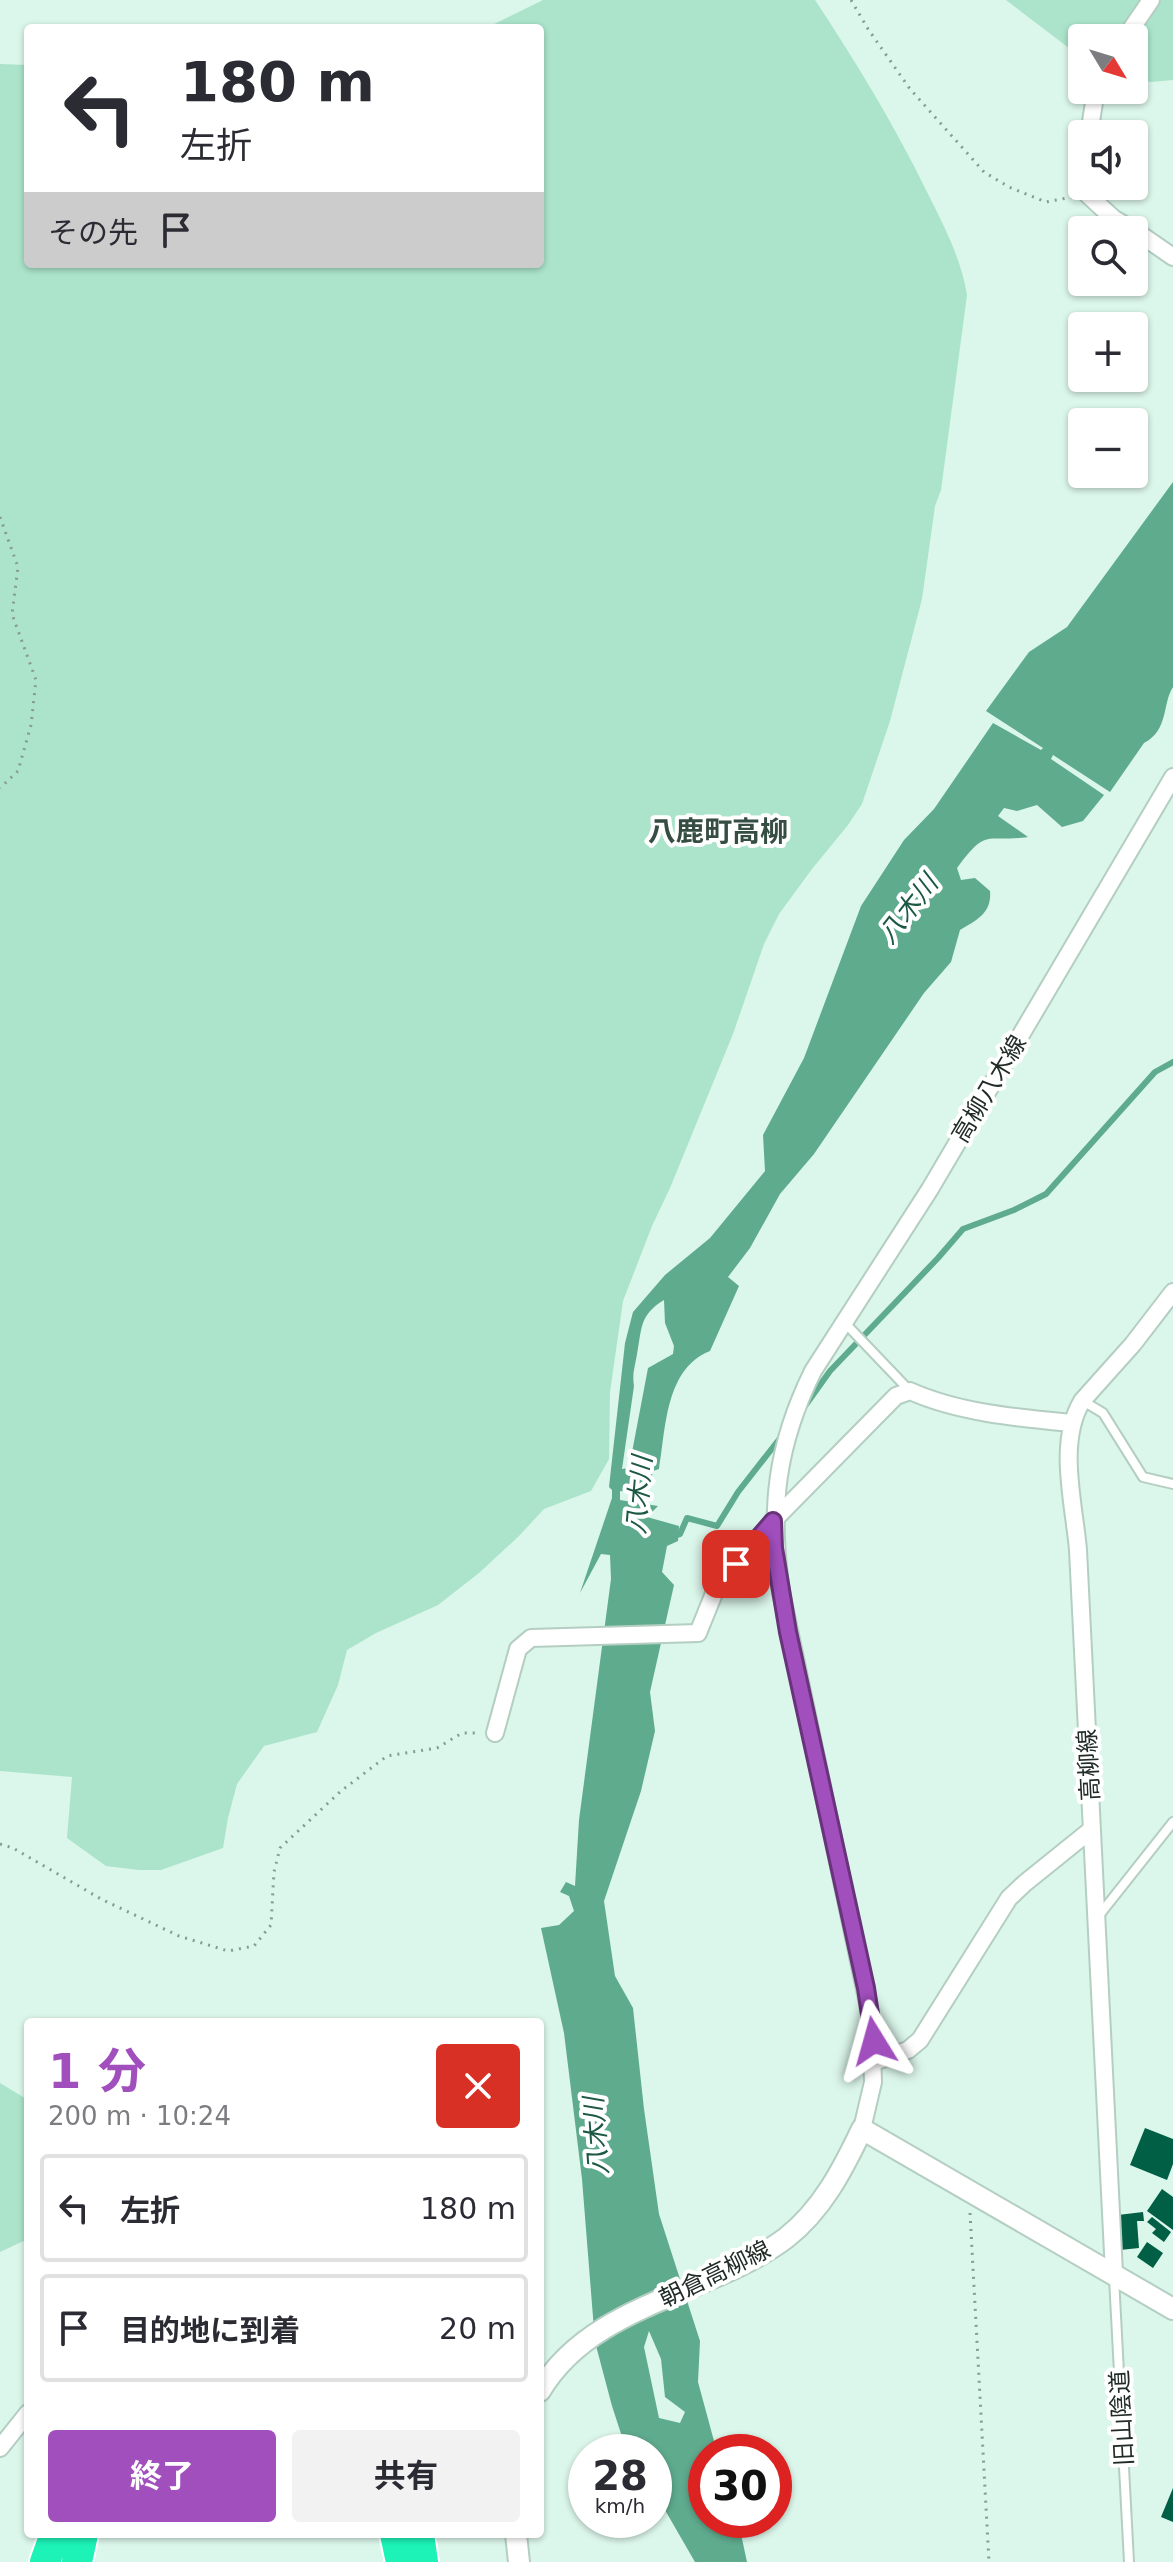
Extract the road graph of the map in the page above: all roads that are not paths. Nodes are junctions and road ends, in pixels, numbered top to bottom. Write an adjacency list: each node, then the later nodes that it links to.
1 (1151, 0): 2 (street)
2 (1135, 24)
3 (1097, 200): 4 (street)
4 (1111, 216)
5 (1148, 240): 6 (street)
6 (1173, 257)
7 (1173, 777): 9 (street, 高柳八木線)
8 (1173, 1292): 11 (street, 高柳線)
9 (844, 1321): 10 (lane); 14 (street, 高柳八木線)
10 (910, 1391): 12 (street); 14 (street)
11 (1082, 1401): 12 (street, 高柳線); 13 (lane)
12 (1072, 1423): 17 (street, 高柳線)
13 (1173, 1484)
14 (773, 1521): 15 (street); 19 (street)
15 (495, 1733)
16 (1173, 1822): 18 (lane)
17 (1092, 1829): 18 (street, 高柳線); 19 (street)
18 (1096, 1919): 21 (street, 高柳線)
19 (874, 2062): 20 (street)
20 (862, 2129): 21 (street); 23 (street, 朝倉高柳線)
21 (1114, 2273): 22 (street); 36 (lane, 旧山陰道)
22 (1173, 2309)
23 (544, 2386)
24 (24, 2418): 25 (street)
25 (0, 2448)
26 (54, 2538): 31 (highway)
27 (82, 2538): 32 (highway)
28 (396, 2538): 33 (highway)
29 (420, 2538): 34 (highway)
30 (516, 2538): 35 (street)
31 (45, 2562)
32 (77, 2562)
33 (401, 2562)
34 (423, 2562)
35 (519, 2562)
36 (1129, 2562)

